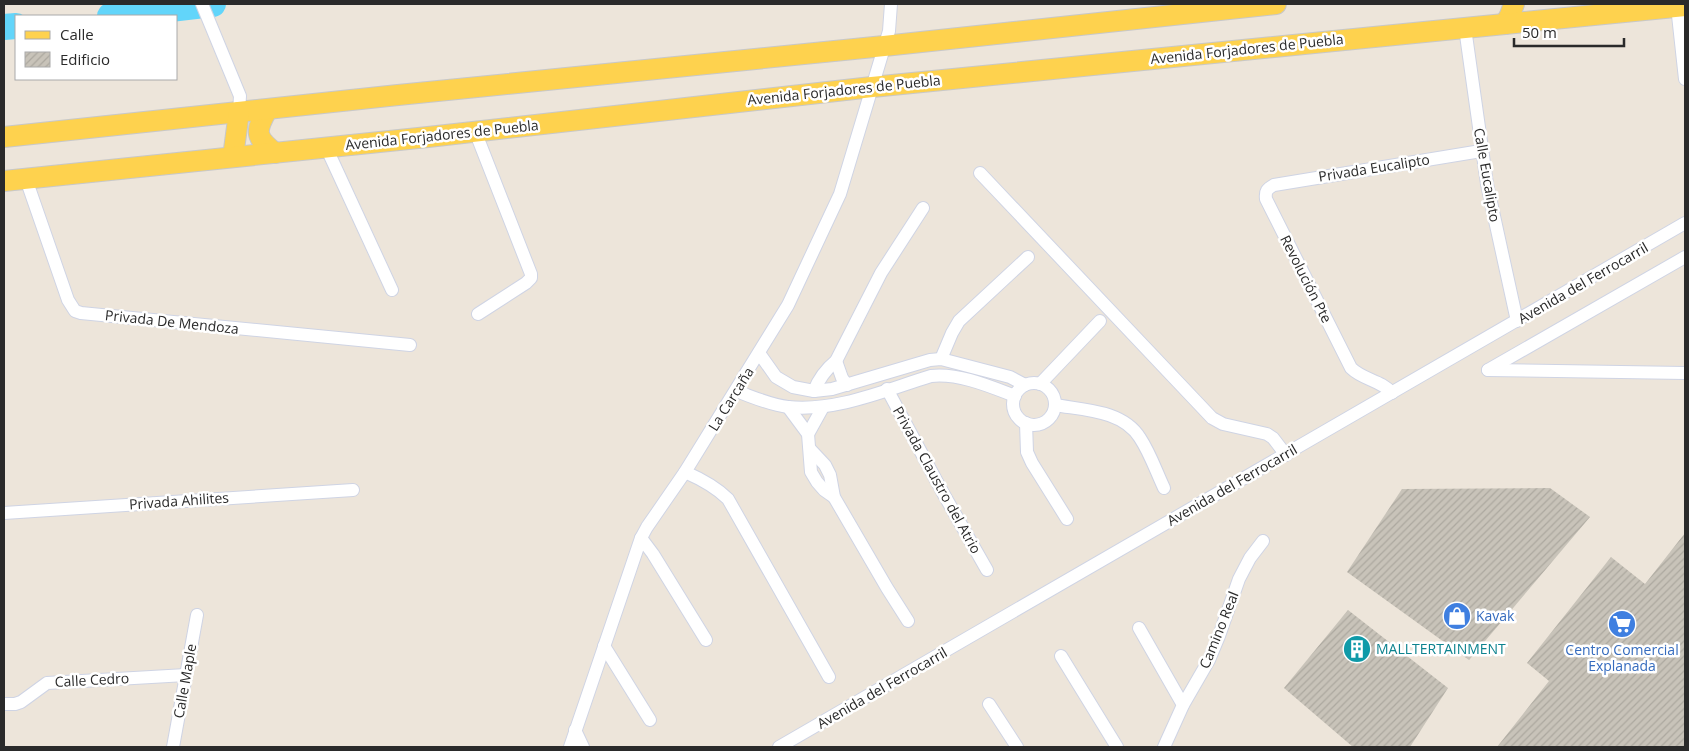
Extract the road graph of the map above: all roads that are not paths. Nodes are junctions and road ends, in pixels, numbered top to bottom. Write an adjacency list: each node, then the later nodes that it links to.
1 (202, 4): 13 (street)
2 (892, 4): 9 (street, La Carcaña)
3 (1276, 4): 9 (main road)
4 (1514, 4): 7 (main road)
5 (1681, 6): 6 (main road, Avenida Forjadores de Puebla); 10 (street)
6 (1565, 10): 7 (main road, Avenida Forjadores de Puebla)
7 (1505, 24): 8 (main road, Avenida Forjadores de Puebla)
8 (1465, 28): 11 (main road, Avenida Forjadores de Puebla); 17 (street, Calle Eucalipto)
9 (884, 46): 11 (street, La Carcaña); 12 (main road)
10 (1685, 79)
11 (872, 87): 14 (main road, Avenida Forjadores de Puebla); 33 (street, La Carcaña)
12 (267, 110): 13 (main road); 18 (main road)
13 (240, 112): 15 (main road); 19 (main road)
14 (475, 132): 16 (main road, Avenida Forjadores de Puebla); 29 (street)
15 (4, 137)
16 (326, 147): 18 (main road, Avenida Forjadores de Puebla); 28 (street)
17 (1481, 151): 23 (street, Privada Eucalipto); 31 (street, Calle Eucalipto)
18 (275, 153): 19 (main road, Avenida Forjadores de Puebla)
19 (233, 157): 21 (main road, Avenida Forjadores de Puebla)
20 (980, 174): 50 (street)
21 (26, 179): 22 (main road, Avenida Forjadores de Puebla); 32 (street, Privada De Mendoza)
22 (4, 181)
23 (1267, 188): 43 (street, Revolución Pte)
24 (923, 208): 35 (street)
25 (1685, 223): 31 (street, Avenida del Ferrocarril)
26 (1028, 257): 34 (street)
27 (1685, 257): 36 (street, Avenida del Ferrocarril)
28 (392, 290)
29 (478, 314)
30 (1100, 321): 37 (street)
31 (1517, 321): 43 (street, Avenida del Ferrocarril)
32 (410, 345)
33 (759, 353): 41 (street, La Carcaña); 42 (street)
34 (941, 359): 38 (street); 39 (street)
35 (836, 361): 38 (street); 42 (street)
36 (1685, 374)
37 (1040, 384): 39 (street); 45 (street)
38 (847, 385): 42 (street)
39 (1025, 385): 44 (street)
40 (887, 389): 44 (street); 47 (street); 58 (street, Privada Claustro del Atrio)
41 (736, 391): 46 (street); 51 (street, La Carcaña)
42 (814, 391)
43 (1392, 393): 50 (street, Avenida del Ferrocarril)
44 (1015, 396): 48 (street)
45 (1055, 405): 48 (street); 52 (street)
46 (788, 407): 47 (street); 49 (street)
47 (823, 407): 49 (street)
48 (1026, 423): 55 (street)
49 (808, 434): 60 (street)
50 (1286, 454): 75 (street, Avenida del Ferrocarril)
51 (686, 472): 56 (street, La Carcaña); 66 (street)
52 (1164, 488)
53 (353, 490): 54 (street, Privada Ahilites)
54 (4, 513)
55 (1067, 519)
56 (641, 538): 62 (street); 63 (street, La Carcaña)
57 (1263, 541): 69 (street, Camino Real)
58 (987, 570)
59 (197, 615): 65 (street, Calle Maple)
60 (908, 621)
61 (1139, 628): 69 (street)
62 (706, 640)
63 (604, 646): 70 (street); 71 (street, La Carcaña)
64 (1061, 656): 77 (street)
65 (186, 675): 67 (street, Calle Cedro); 72 (street, Calle Maple)
66 (829, 677)
67 (4, 704)
68 (989, 704): 76 (street)
69 (1183, 705): 78 (street, Camino Real)
70 (650, 720)
71 (575, 730): 73 (street, La Carcaña); 74 (street)
72 (173, 747)
73 (570, 747)
74 (584, 747)
75 (780, 747)
76 (1017, 747)
77 (1117, 747)
78 (1164, 747)

